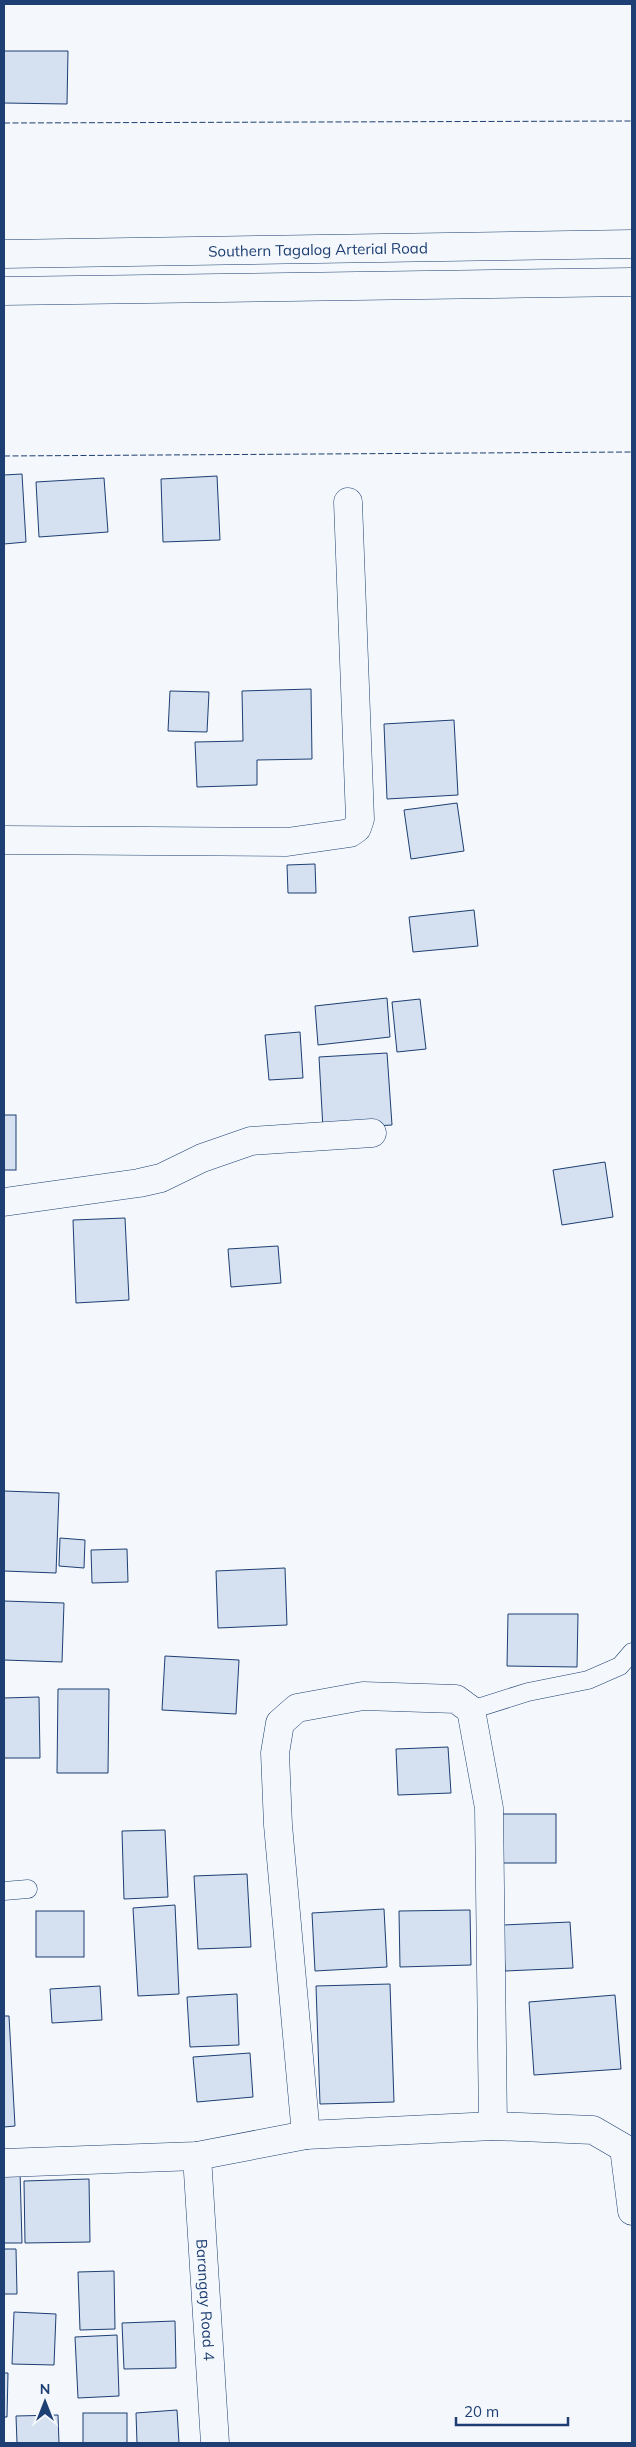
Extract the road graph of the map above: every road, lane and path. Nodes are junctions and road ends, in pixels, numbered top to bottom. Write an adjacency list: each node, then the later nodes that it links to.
1 (632, 244): 2 (main road, Southern Tagalog Arterial Road)
2 (4, 254)
3 (632, 282): 4 (main road)
4 (4, 291)
5 (348, 502): 6 (main road)
6 (4, 840)
7 (372, 1134): 8 (main road)
8 (4, 1202)
9 (632, 1652): 10 (lane)
10 (471, 1710): 13 (main road); 14 (main road)
11 (28, 1890): 12 (lane)
12 (4, 1891)
13 (493, 2126): 14 (main road); 17 (main road)
14 (306, 2135): 15 (main road)
15 (197, 2156): 16 (main road); 18 (main road, Barangay Road 4)
16 (4, 2163)
17 (632, 2211)
18 (215, 2443)

